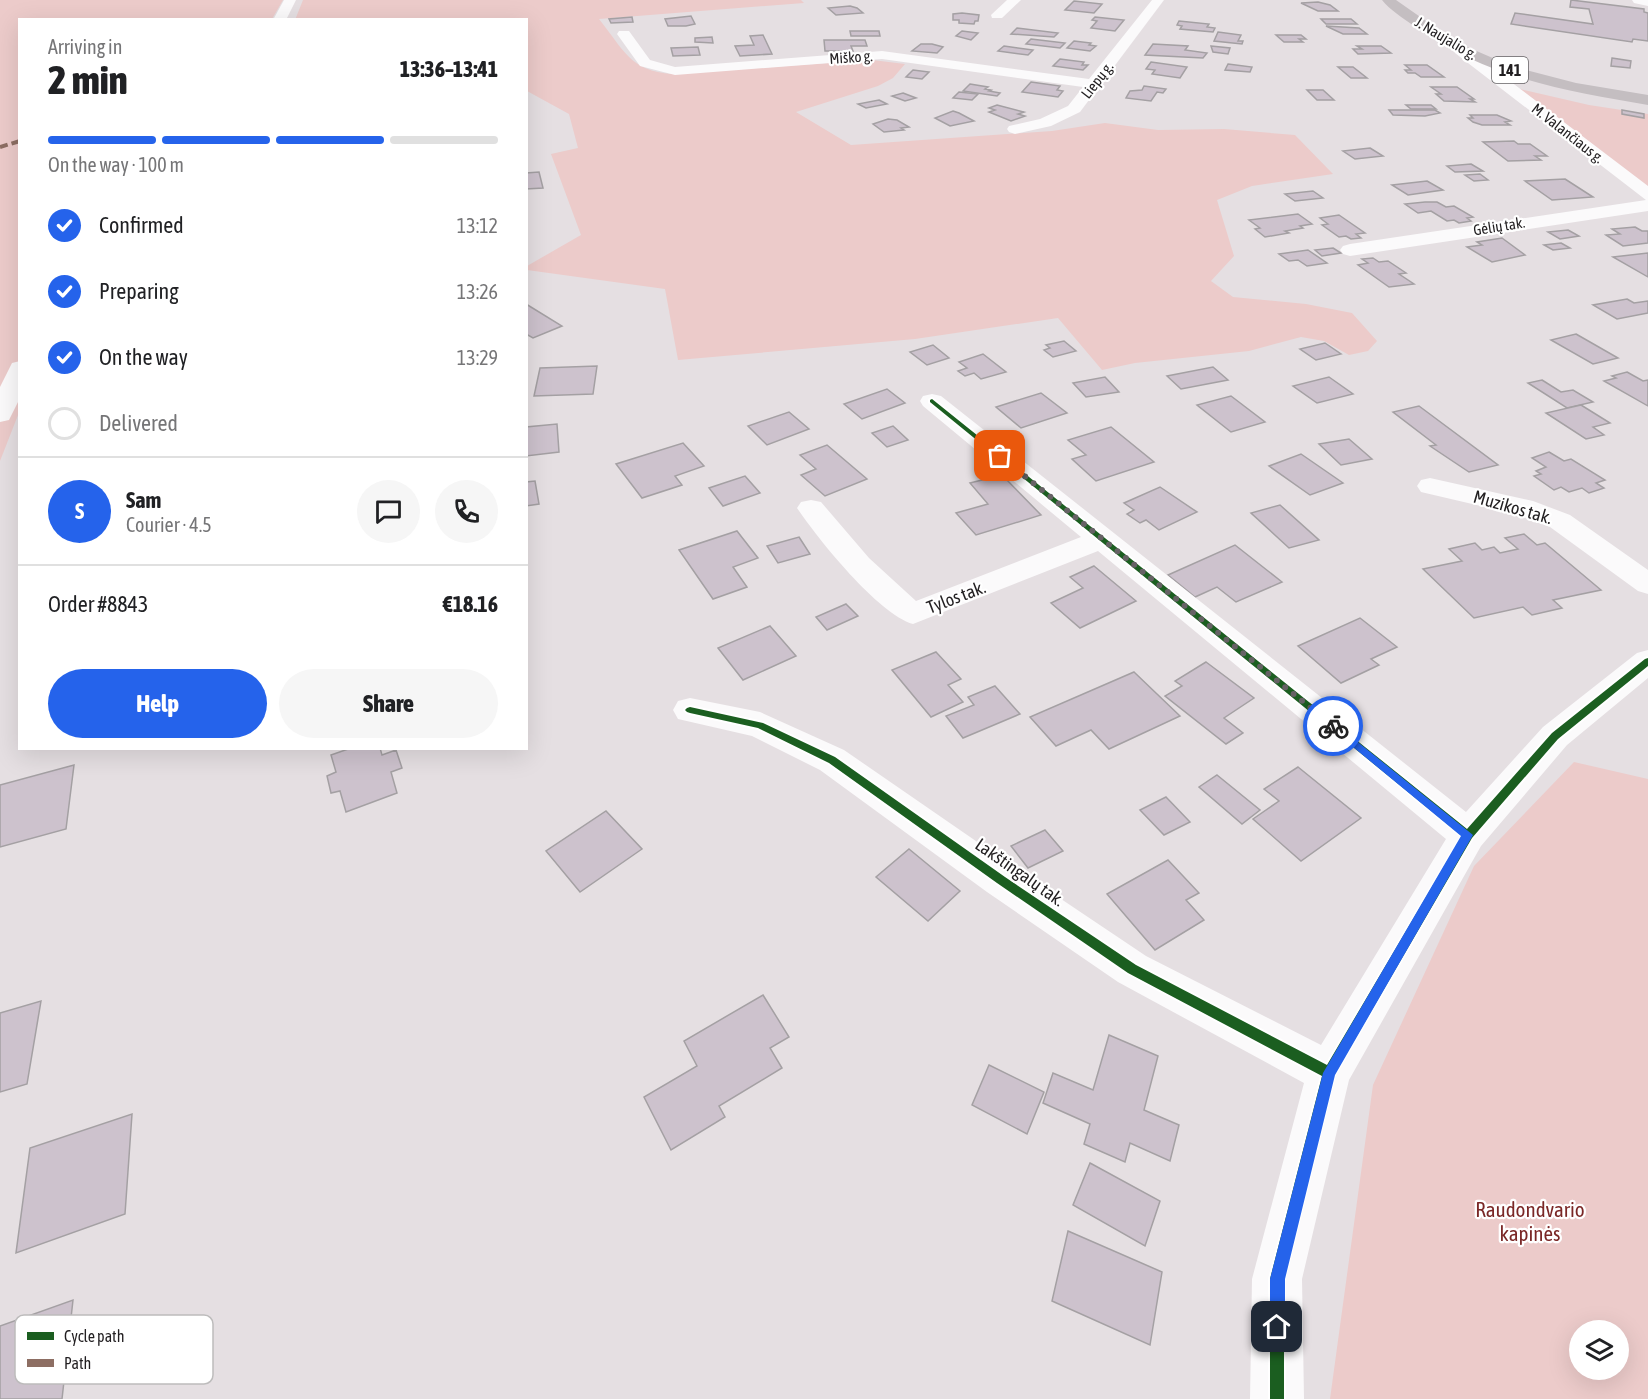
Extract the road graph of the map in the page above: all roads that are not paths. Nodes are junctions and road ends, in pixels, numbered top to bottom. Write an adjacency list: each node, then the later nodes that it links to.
1 (290, 0): 8 (street)
2 (1015, 0): 7 (street)
3 (1158, 0): 11 (street, Liepų g.)
4 (1388, 0): 10 (main road, J. Naujalio g. / 141)
5 (1638, 0): 6 (street)
6 (1648, 2)
7 (998, 15)
8 (280, 18)
9 (624, 34): 11 (street, Miško g.)
10 (1460, 50): 12 (main road, J. Naujalio g. / 141); 14 (street, M. Valančiaus g.)
11 (1093, 84): 13 (street, Liepų g.)
12 (1648, 100)
13 (1015, 129)
14 (1648, 195)
15 (1648, 204): 16 (street, Gėlių tak.)
16 (1350, 250)
17 (18, 373): 19 (street)
18 (932, 401): 22 (street)
19 (0, 415)
20 (1430, 486): 23 (street, Muzikos tak.)
21 (811, 508): 22 (street, Tylos tak.)
22 (1102, 539): 26 (street)
23 (1648, 584)
24 (1648, 661): 26 (street)
25 (690, 710): 27 (street, Lakštingalų tak.)
26 (1468, 835): 27 (street)
27 (1329, 1073): 28 (street)
28 (1277, 1399)

